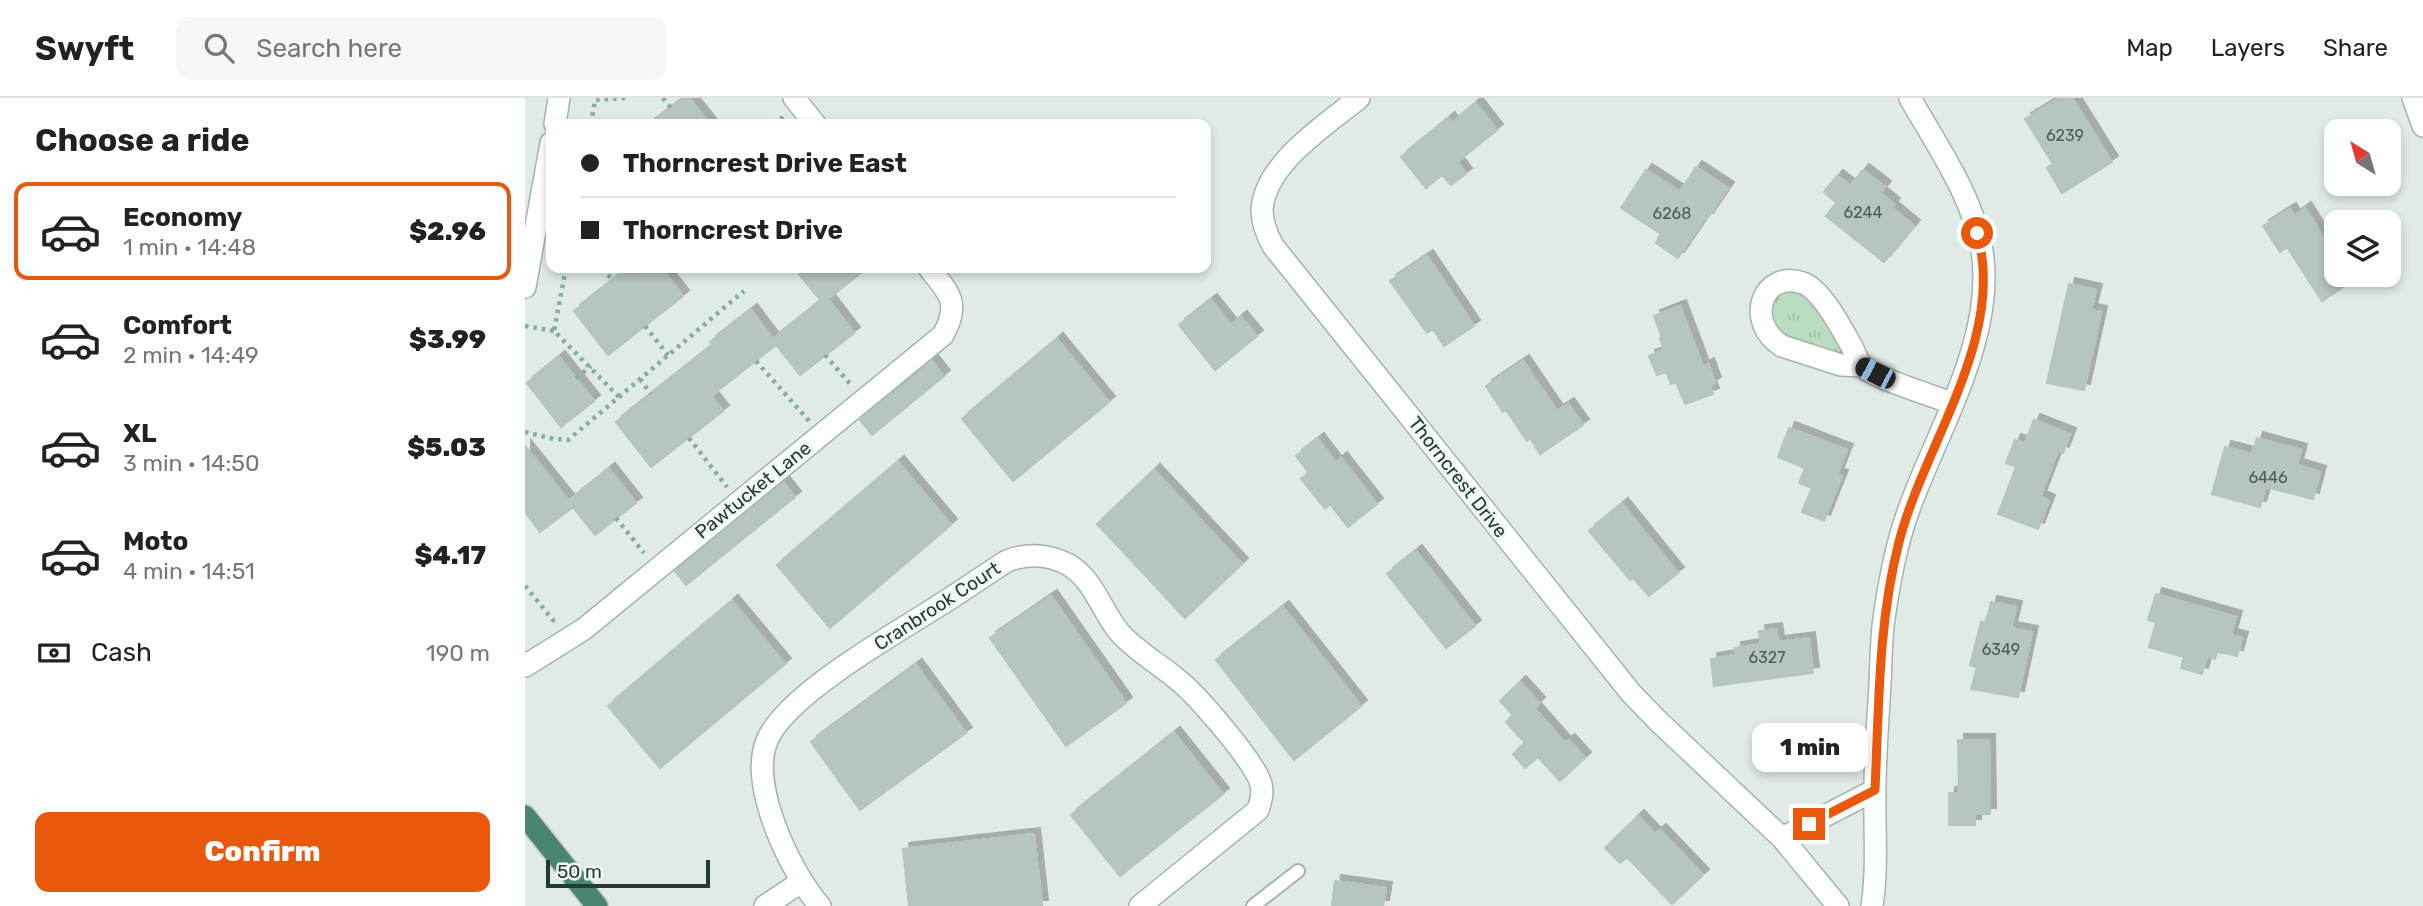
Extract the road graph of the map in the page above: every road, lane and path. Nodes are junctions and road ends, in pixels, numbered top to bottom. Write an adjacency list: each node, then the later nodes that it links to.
1 (559, 98): 9 (street)
2 (626, 98): 10 (path)
3 (663, 98): 8 (path)
4 (795, 98): 11 (street)
5 (1359, 98): 43 (street, Thorncrest Drive)
6 (1910, 98): 33 (street)
7 (2413, 98): 12 (street)
8 (671, 108)
9 (556, 119)
10 (592, 119)
11 (811, 119)
12 (2423, 126)
13 (546, 170): 18 (street)
14 (565, 273): 22 (path)
15 (607, 273): 17 (path)
16 (933, 273): 40 (street, Pawtucket Lane)
17 (613, 280)
18 (525, 286)
19 (744, 291): 23 (path)
20 (525, 326): 22 (path)
21 (645, 326): 23 (path)
22 (554, 331): 26 (path)
23 (669, 355): 29 (path)
24 (825, 355): 30 (path)
25 (756, 361): 34 (path)
26 (591, 366): 28 (path); 32 (path)
27 (1862, 366): 27 (street); 33 (street)
28 (576, 378)
29 (640, 379): 31 (path); 32 (path)
30 (856, 390)
31 (651, 394)
32 (619, 397): 35 (path)
33 (1952, 403): 41 (street)
34 (813, 425)
35 (525, 432)
36 (689, 438): 37 (path)
37 (731, 492)
38 (616, 518): 39 (path)
39 (649, 559)
40 (525, 667)
41 (1875, 790): 43 (street); 52 (street)
42 (525, 816): 47 (highway)
43 (1782, 838): 51 (street, Thorncrest Drive)
44 (1298, 871): 50 (lane)
45 (801, 882): 46 (street, Cranbrook Court); 48 (street); 49 (street, Cranbrook Court)
46 (813, 904)
47 (597, 906)
48 (765, 906)
49 (1140, 906)
50 (1254, 906)
51 (1838, 906)
52 (1872, 906)

